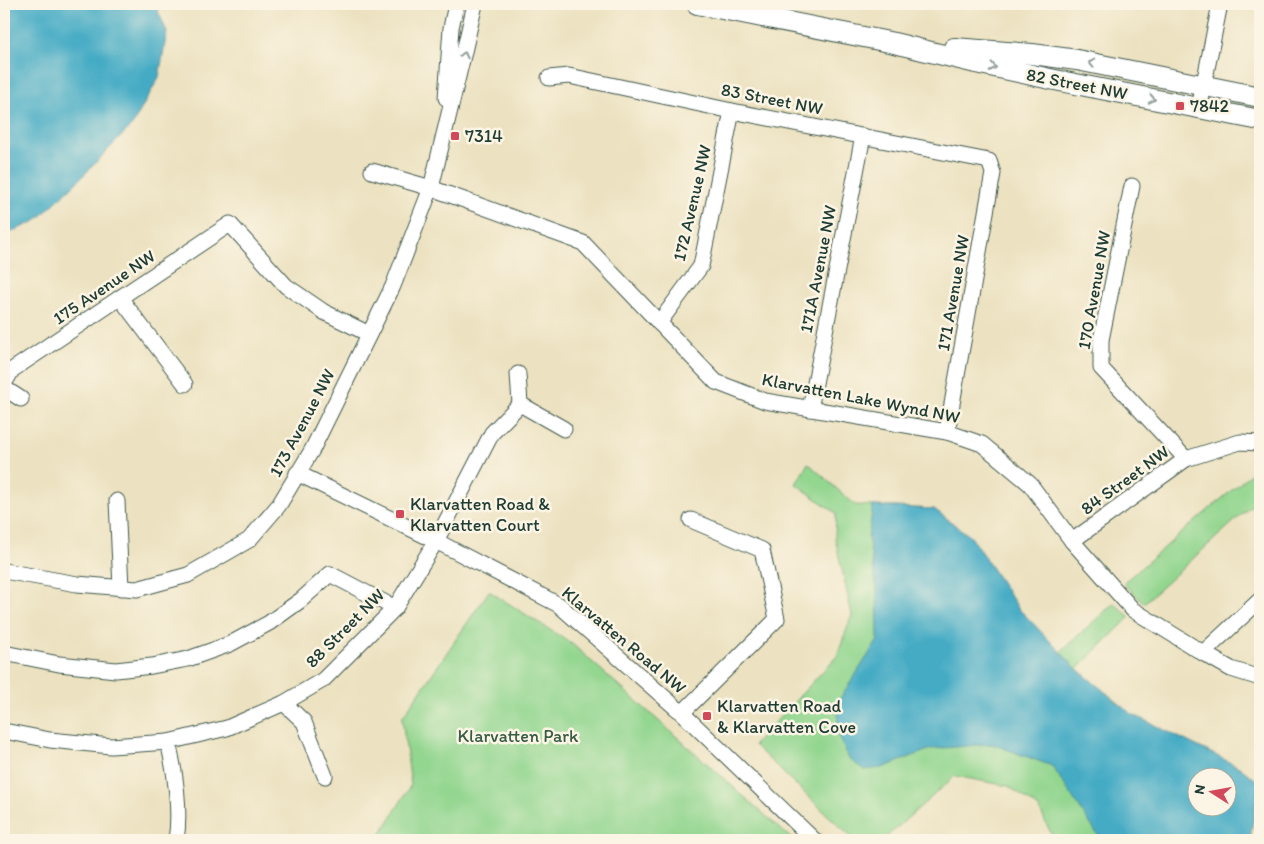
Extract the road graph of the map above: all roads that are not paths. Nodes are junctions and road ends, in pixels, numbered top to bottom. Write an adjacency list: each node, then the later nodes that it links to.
1 (456, 4): 12 (street, 173 Avenue NW)
2 (475, 4): 12 (street, 173 Avenue NW, one-way to 2)
3 (697, 4): 5 (main road, 82 Street NW)
4 (1220, 4): 7 (street)
5 (894, 42): 7 (main road, 82 Street NW, one-way to 5); 9 (main road, 82 Street NW, one-way to 9)
6 (549, 78): 10 (street, 83 Street NW)
7 (1203, 86): 8 (main road, 82 Street NW); 9 (street)
8 (1260, 97)
9 (1199, 108): 11 (main road, 82 Street NW)
10 (732, 111): 13 (street, 83 Street NW); 19 (street, 172 Avenue NW)
11 (1260, 120)
12 (444, 136): 17 (street, 173 Avenue NW)
13 (863, 136): 14 (street, 83 Street NW); 27 (street, 171A Avenue NW)
14 (989, 161): 29 (street, 171 Avenue NW)
15 (372, 171): 17 (street)
16 (1132, 186): 31 (street, 170 Avenue NW)
17 (431, 188): 19 (street, Klarvatten Lake Wynd NW); 20 (street, 173 Avenue NW)
18 (121, 299): 20 (street, 175 Avenue NW); 22 (street, 175 Avenue NW); 23 (street)
19 (659, 323): 27 (street, Klarvatten Lake Wynd NW)
20 (369, 334): 32 (street, 173 Avenue NW)
21 (518, 374): 26 (street)
22 (4, 384)
23 (185, 384)
24 (4, 388): 25 (street)
25 (21, 399)
26 (520, 404): 28 (street); 35 (street, 88 Street NW)
27 (810, 409): 29 (street, Klarvatten Lake Wynd NW)
28 (564, 429)
29 (947, 432): 36 (street, Klarvatten Lake Wynd NW)
30 (1260, 443): 31 (street, 84 Street NW)
31 (1186, 459): 36 (street, 84 Street NW)
32 (297, 473): 35 (street, Klarvatten Road NW); 38 (street, 173 Avenue NW)
33 (117, 501): 38 (street)
34 (691, 520): 45 (street)
35 (436, 541): 40 (street, 88 Street NW); 45 (street, Klarvatten Road NW)
36 (1072, 542): 42 (street, Klarvatten Lake Wynd NW)
37 (4, 571): 38 (street, 173 Avenue NW)
38 (121, 588)
39 (1260, 600): 42 (street)
40 (395, 608): 41 (street); 44 (street, 88 Street NW)
41 (4, 653)
42 (1203, 653): 43 (street, Klarvatten Lake Wynd NW)
43 (1260, 678)
44 (284, 703): 47 (street, 88 Street NW); 48 (street)
45 (682, 713): 50 (street, Klarvatten Road NW)
46 (4, 731): 47 (street, 88 Street NW)
47 (168, 742): 49 (street)
48 (325, 776)
49 (176, 840)
50 (814, 840)

